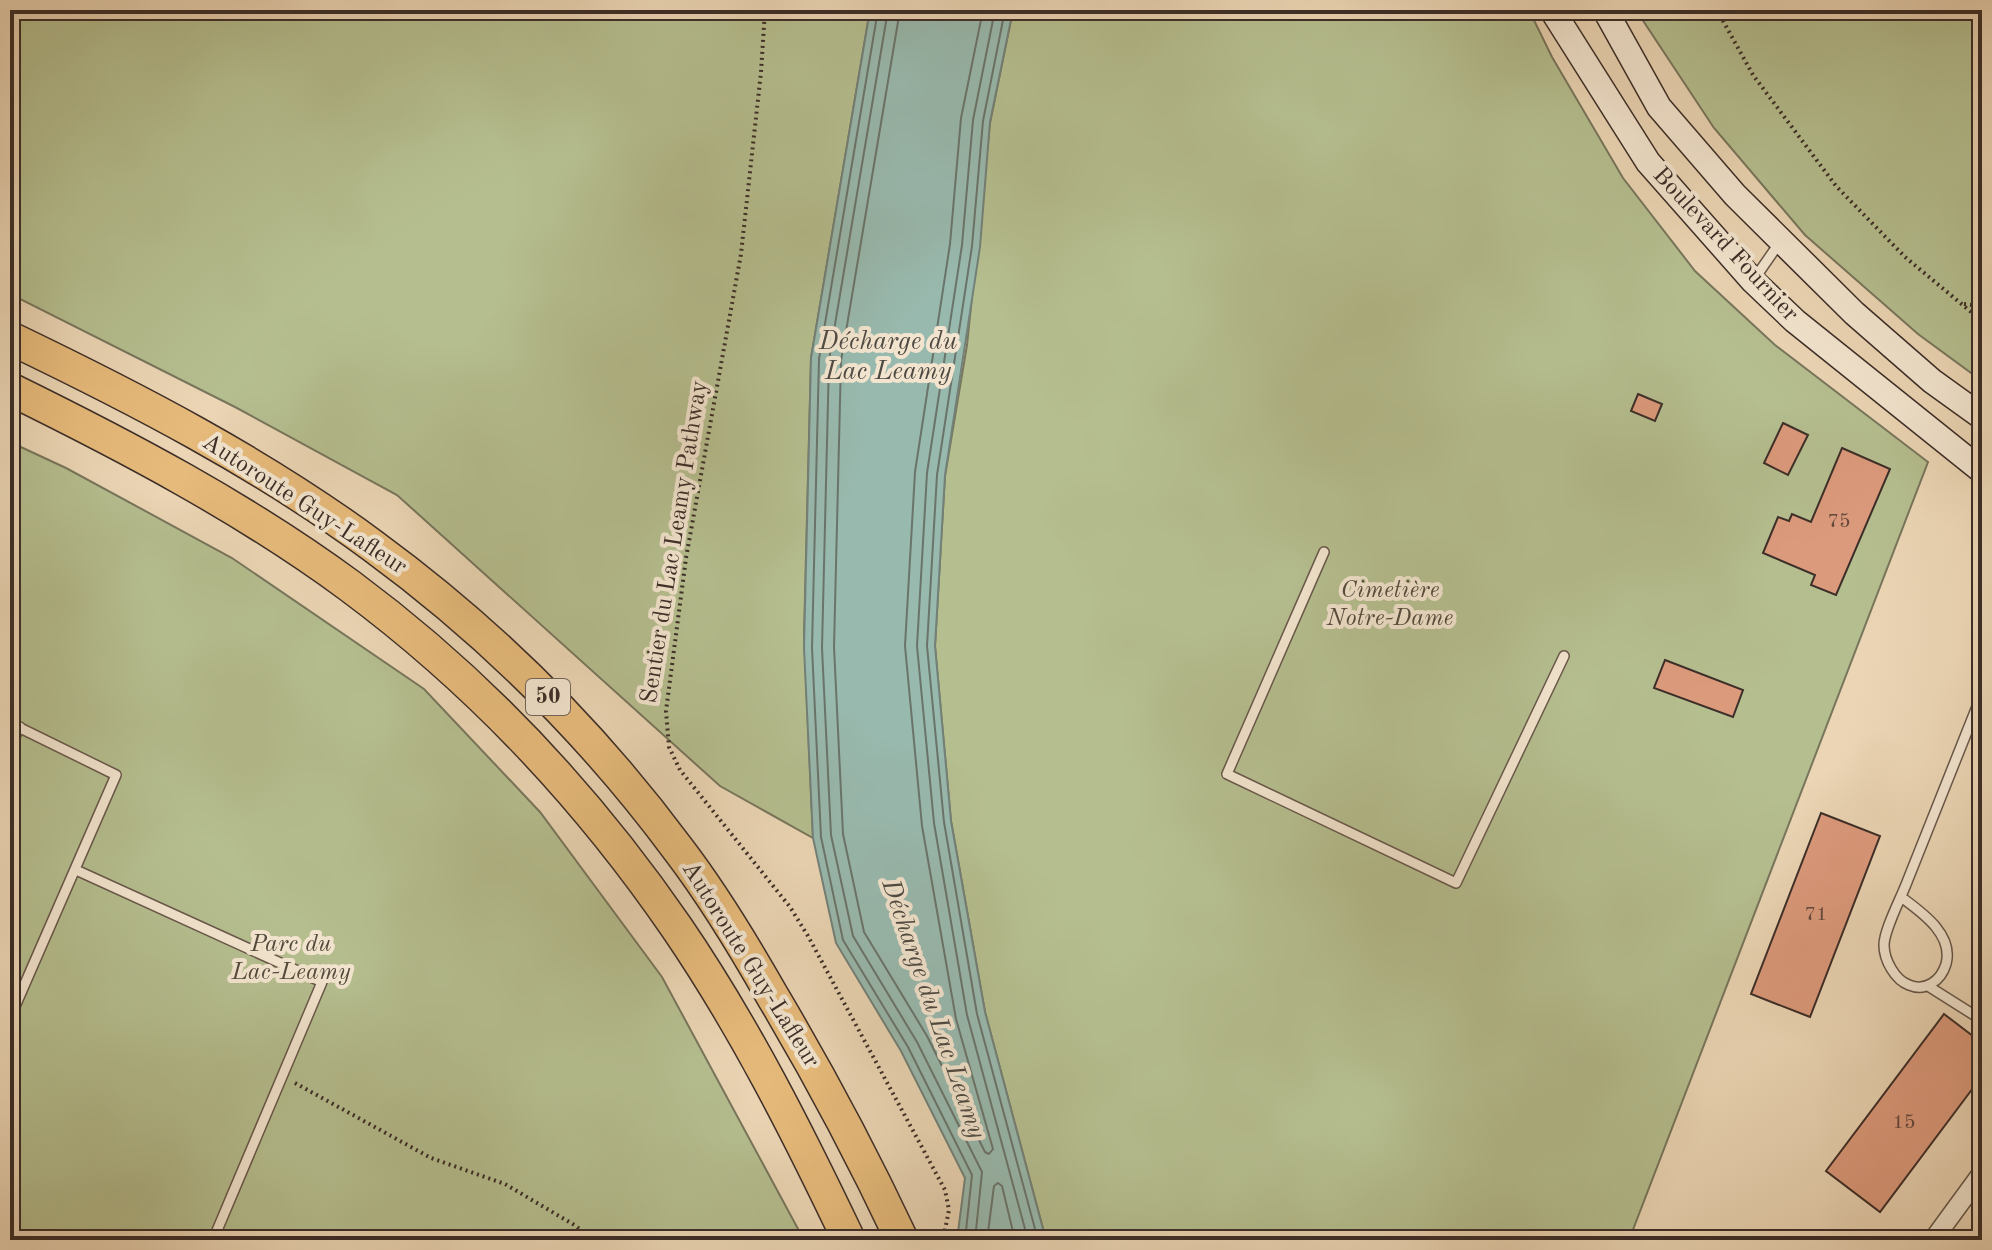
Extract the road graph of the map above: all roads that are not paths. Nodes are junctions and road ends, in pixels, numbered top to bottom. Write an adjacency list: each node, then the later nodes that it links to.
1 (1552, 10): 4 (main road, Boulevard Fournier)
2 (1605, 10): 3 (main road, Boulevard Fournier)
3 (1780, 242): 4 (lane); 7 (main road, Boulevard Fournier)
4 (1753, 281): 8 (main road, Boulevard Fournier)
5 (10, 338): 24 (highway, Autoroute Guy-Lafleur / 50)
6 (10, 389): 23 (highway, Autoroute Guy-Lafleur / 50)
7 (1982, 417)
8 (1982, 471)
9 (1324, 552): 10 (lane)
10 (1564, 656)
11 (1982, 694): 15 (lane)
12 (15, 725): 13 (lane); 14 (lane)
13 (10, 746)
14 (76, 870): 17 (lane); 22 (lane)
15 (1901, 897): 16 (lane); 16 (lane)
16 (1928, 986): 18 (lane)
17 (10, 1018)
18 (1982, 1020)
19 (1982, 1173): 25 (street)
20 (10, 1231): 21 (lane)
21 (31, 1240)
22 (213, 1240)
23 (849, 1240)
24 (902, 1240)
25 (1933, 1240)

